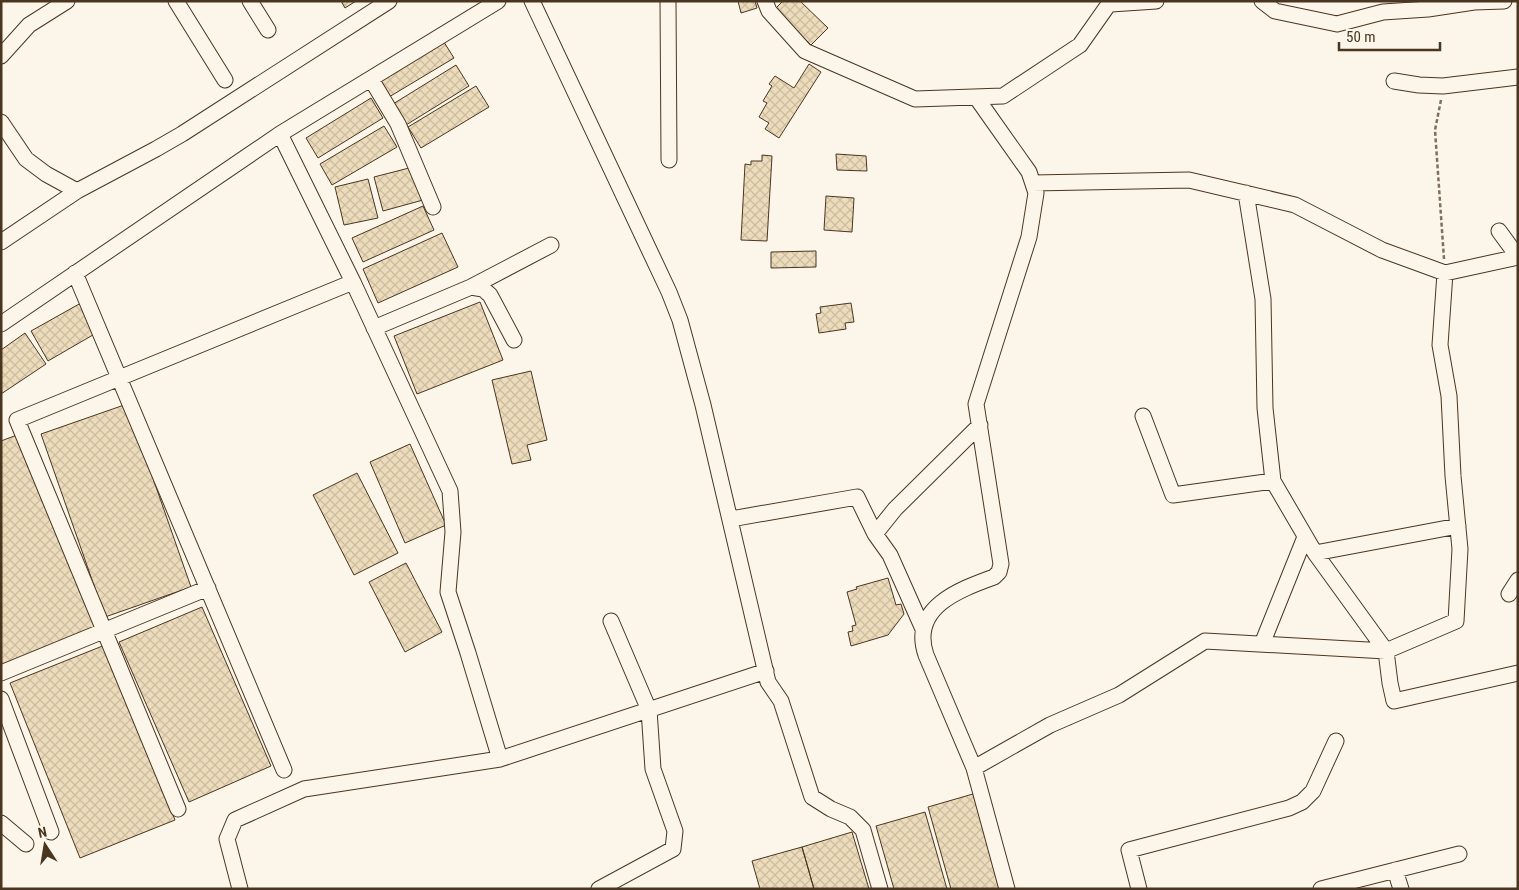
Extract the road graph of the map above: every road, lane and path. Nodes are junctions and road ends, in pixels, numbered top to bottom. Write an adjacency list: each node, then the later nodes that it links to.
1 (67, 1): 14 (street)
2 (176, 1): 17 (street)
3 (250, 1): 13 (street)
4 (389, 1): 25 (street)
5 (498, 1): 16 (street)
6 (532, 1): 43 (street)
7 (668, 1): 23 (street)
8 (765, 1): 20 (street)
9 (1156, 1): 12 (street)
10 (1262, 1): 11 (street)
11 (1504, 1)
12 (1111, 3): 20 (street)
13 (268, 30)
14 (1, 56)
15 (1518, 77): 19 (street)
16 (371, 79): 22 (street); 27 (street)
17 (225, 80)
18 (1394, 81): 19 (street)
19 (1443, 86): 32 (path)
20 (976, 97): 24 (street)
21 (1, 122): 25 (street)
22 (280, 134): 33 (street); 34 (street)
23 (669, 160)
24 (1033, 183): 26 (street); 41 (street)
25 (77, 190): 29 (street)
26 (1246, 193): 32 (street); 42 (street)
27 (433, 207)
28 (1499, 231): 31 (street)
29 (1, 242)
30 (551, 245): 35 (street)
31 (1518, 257): 32 (street)
32 (1445, 272): 44 (street)
33 (75, 273): 36 (street); 39 (street)
34 (352, 282): 37 (street); 39 (street)
35 (471, 287): 37 (street); 38 (street)
36 (1, 324)
37 (374, 328): 62 (street)
38 (514, 340)
39 (120, 378): 49 (street); 53 (street)
40 (1143, 416): 42 (street)
41 (980, 425): 45 (street); 52 (street)
42 (1273, 481): 46 (street)
43 (731, 519): 45 (street); 56 (street)
44 (1458, 526): 47 (street); 55 (street)
45 (875, 534): 52 (street)
46 (1306, 537): 47 (street); 54 (street)
47 (1314, 553): 55 (street)
48 (1518, 580): 50 (street)
49 (208, 588): 53 (street); 64 (street)
50 (1510, 594)
51 (611, 621): 60 (street)
52 (923, 629): 63 (street)
53 (104, 631): 57 (street); 65 (street)
54 (1262, 644): 55 (street); 63 (street)
55 (1386, 651): 58 (street)
56 (766, 671): 60 (street); 73 (street)
57 (1, 673)
58 (1518, 673)
59 (1, 699): 67 (street)
60 (649, 710): 62 (street); 72 (street)
61 (1336, 740): 75 (street)
62 (500, 760): 71 (street)
63 (974, 768): 74 (street)
64 (284, 770)
65 (178, 808)
66 (1, 823): 68 (street)
67 (51, 832)
68 (26, 844)
69 (1459, 854): 70 (street)
70 (1396, 870): 76 (street); 77 (street)
71 (240, 889)
72 (599, 889)
73 (880, 889)
74 (1007, 889)
75 (1139, 889)
76 (1321, 889)
77 (1401, 889)

